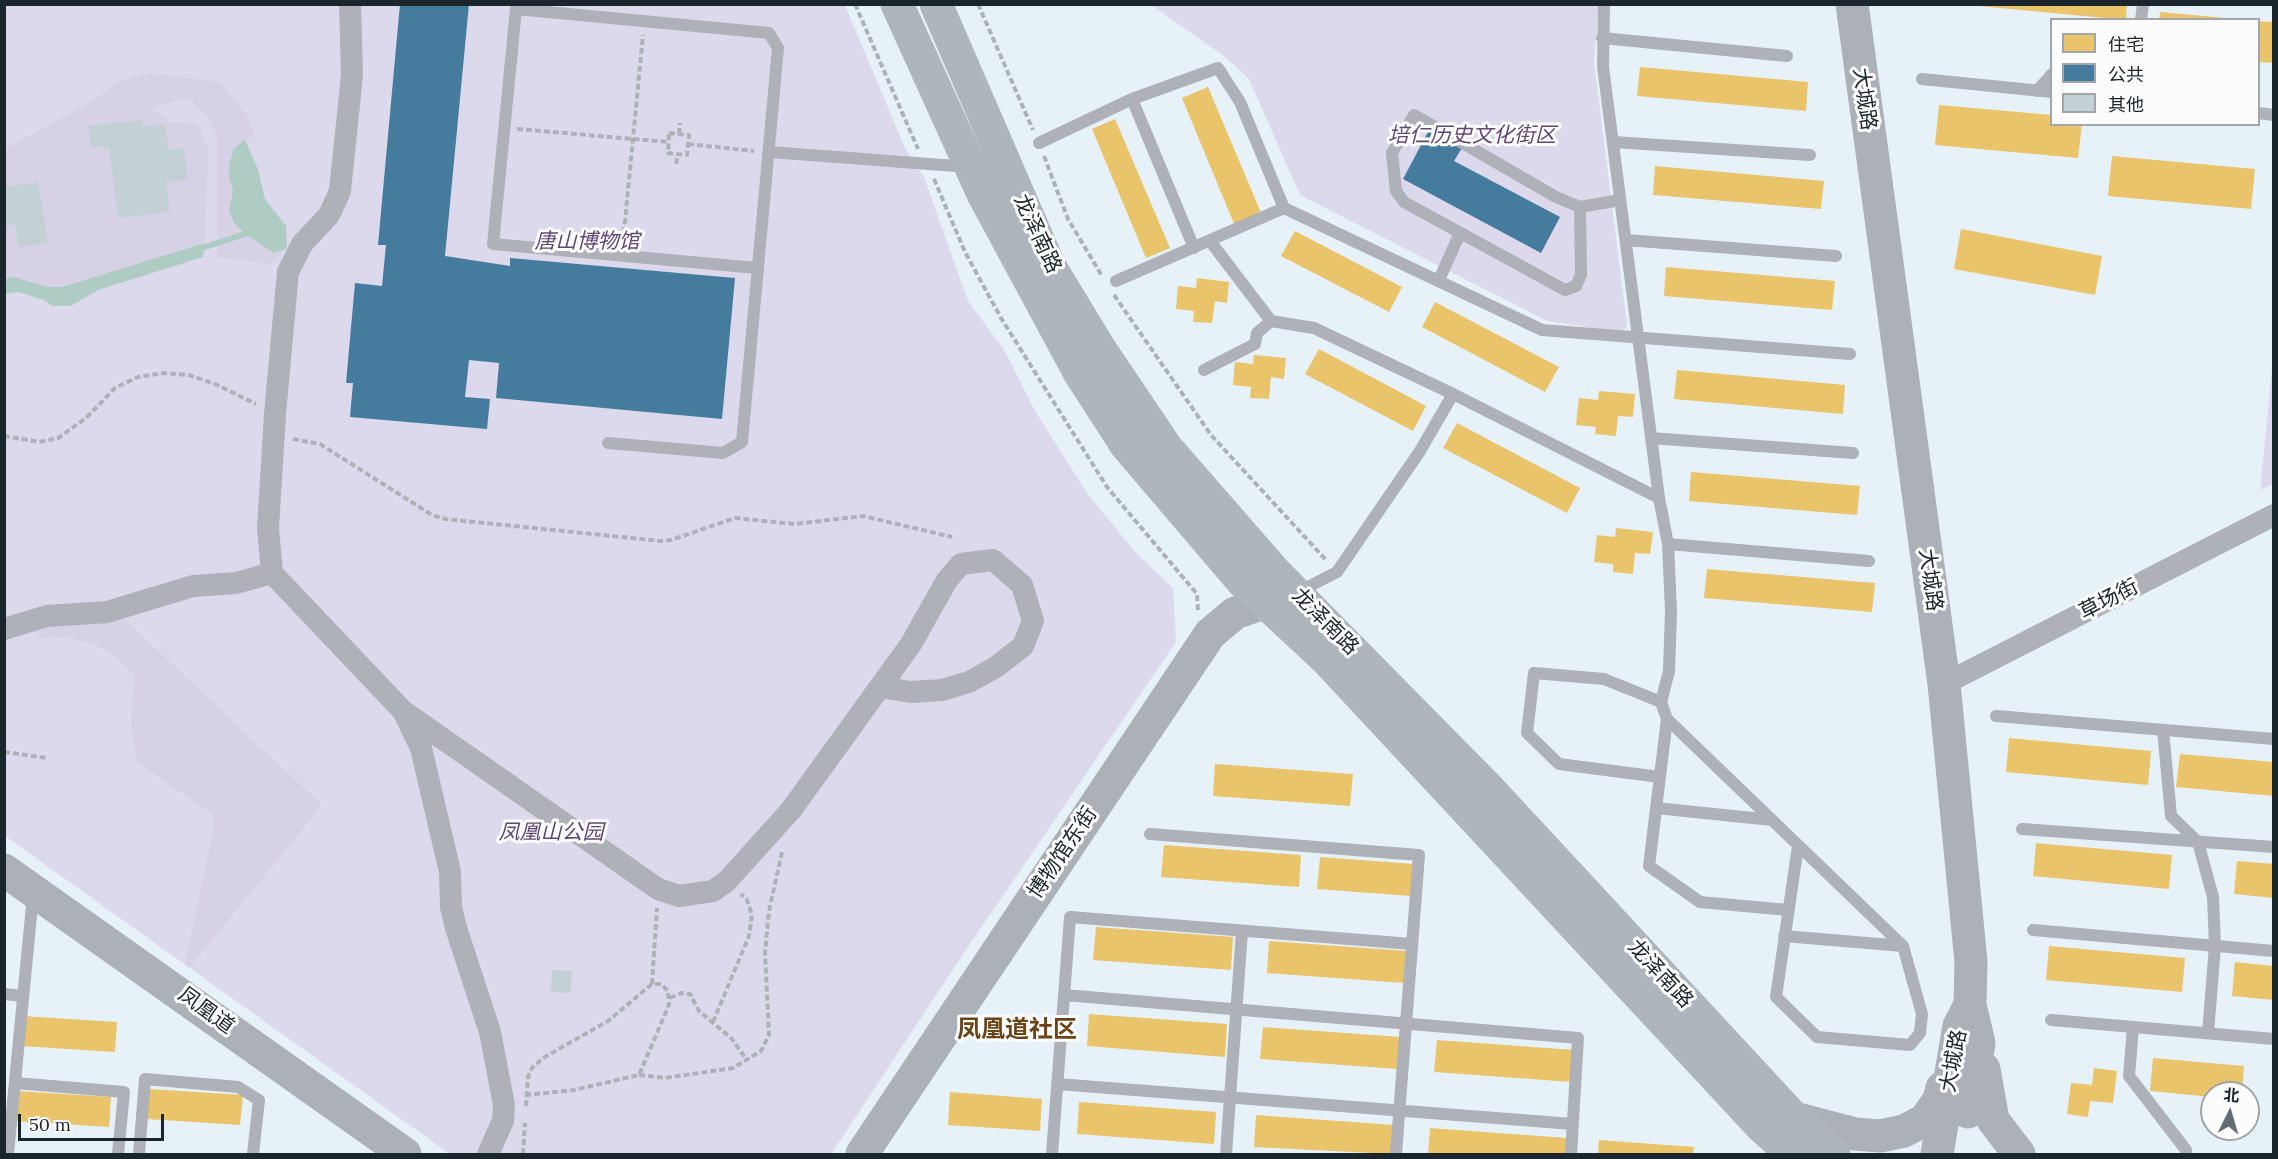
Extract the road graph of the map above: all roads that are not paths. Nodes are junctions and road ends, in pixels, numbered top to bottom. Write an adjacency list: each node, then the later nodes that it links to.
1 (350, 4): 41 (street)
2 (897, 4): 17 (main road, 龙泽南路)
3 (936, 4): 42 (main road, 龙泽南路)
4 (1604, 4): 6 (lane)
5 (1852, 4): 44 (street, 大城路)
6 (1602, 39): 7 (lane); 13 (lane)
7 (1787, 56)
8 (2050, 76): 10 (lane)
9 (1923, 79): 10 (lane)
10 (2037, 91): 11 (lane)
11 (2050, 92)
12 (1132, 99): 14 (lane); 20 (lane); 24 (lane)
13 (1614, 142): 16 (lane); 18 (lane)
14 (1039, 143)
15 (770, 152): 17 (lane); 26 (lane); 26 (lane)
16 (1810, 155)
17 (971, 167): 42 (main road, 龙泽南路)
18 (1620, 200): 19 (lane); 22 (lane)
19 (1580, 207): 21 (lane); 21 (lane)
20 (1284, 208): 23 (lane); 27 (lane)
21 (1460, 233): 27 (lane)
22 (1626, 240): 25 (lane); 30 (lane)
23 (1210, 241): 24 (lane); 29 (lane)
24 (1194, 248): 28 (lane)
25 (1836, 256)
26 (757, 268): 35 (lane)
27 (1439, 280): 30 (lane)
28 (1110, 283)
29 (1271, 321): 32 (lane); 33 (lane)
30 (1638, 340): 31 (lane); 34 (lane)
31 (1850, 354)
32 (1204, 370)
33 (1453, 394): 37 (lane); 42 (lane)
34 (1651, 438): 36 (lane); 37 (lane)
35 (608, 443)
36 (1853, 453)
37 (1659, 498): 39 (lane)
38 (2274, 515): 44 (street, 草场街)
39 (1668, 544): 40 (lane); 46 (lane)
40 (1869, 561)
41 (272, 573): 43 (street); 47 (street)
42 (1281, 596): 85 (main road, 龙泽南路); 87 (main road, 龙泽南路); 94 (street, 博物馆东街)
43 (4, 629)
44 (1944, 684): 76 (street, 大城路)
45 (880, 687): 45 (street); 47 (street)
46 (1661, 702): 49 (lane); 52 (lane)
47 (403, 711): 93 (street)
48 (1995, 716): 50 (lane)
49 (1667, 719): 52 (lane); 54 (lane)
50 (2163, 730): 51 (lane); 57 (lane)
51 (2274, 739)
52 (1660, 777): 53 (lane)
53 (1656, 808): 54 (lane); 62 (lane)
54 (1772, 820): 58 (lane)
55 (2022, 829): 57 (lane)
56 (1150, 834): 66 (lane)
57 (2198, 842): 59 (lane); 68 (lane)
58 (1798, 846): 62 (lane); 67 (lane)
59 (2274, 847)
60 (4, 870): 61 (street, 凤凰道)
61 (33, 891): 72 (lane); 92 (street, 凤凰道)
62 (1788, 910): 65 (lane)
63 (2033, 930): 68 (lane)
64 (1242, 931): 66 (lane); 71 (lane); 73 (lane)
65 (1784, 936): 67 (lane); 67 (lane)
66 (1412, 944): 75 (lane)
67 (1903, 946)
68 (2215, 946): 69 (lane); 78 (lane)
69 (2274, 951)
70 (4, 994): 72 (lane)
71 (1064, 995): 73 (lane); 82 (lane)
72 (23, 996): 80 (lane)
73 (1237, 1010): 75 (lane); 83 (lane)
74 (2051, 1020): 77 (lane)
75 (1406, 1024): 84 (lane); 86 (lane)
76 (1970, 1025): 85 (street); 102 (street, 大城路); 103 (street); 104 (street)
77 (2133, 1027): 78 (lane); 105 (lane)
78 (2208, 1033): 79 (lane)
79 (2274, 1038)
80 (10, 1068): 81 (lane)
81 (15, 1083): 88 (lane); 89 (lane)
82 (1057, 1084): 83 (lane); 95 (lane)
83 (1230, 1097): 84 (lane); 96 (lane)
84 (1399, 1111): 86 (lane); 97 (lane)
85 (1794, 1118): 101 (main road, 龙泽南路)
86 (1573, 1124): 98 (lane)
87 (1761, 1126): 99 (street); 100 (main road, 龙泽南路)
88 (8, 1155)
89 (118, 1155)
90 (139, 1155): 91 (lane)
91 (253, 1155)
92 (405, 1155)
93 (488, 1155)
94 (862, 1155)
95 (1052, 1155)
96 (1226, 1155)
97 (1396, 1155)
98 (1571, 1155)
99 (1777, 1155)
100 (1792, 1155)
101 (1834, 1155)
102 (1937, 1155)
103 (1960, 1155)
104 (2019, 1155)
105 (2186, 1155)

